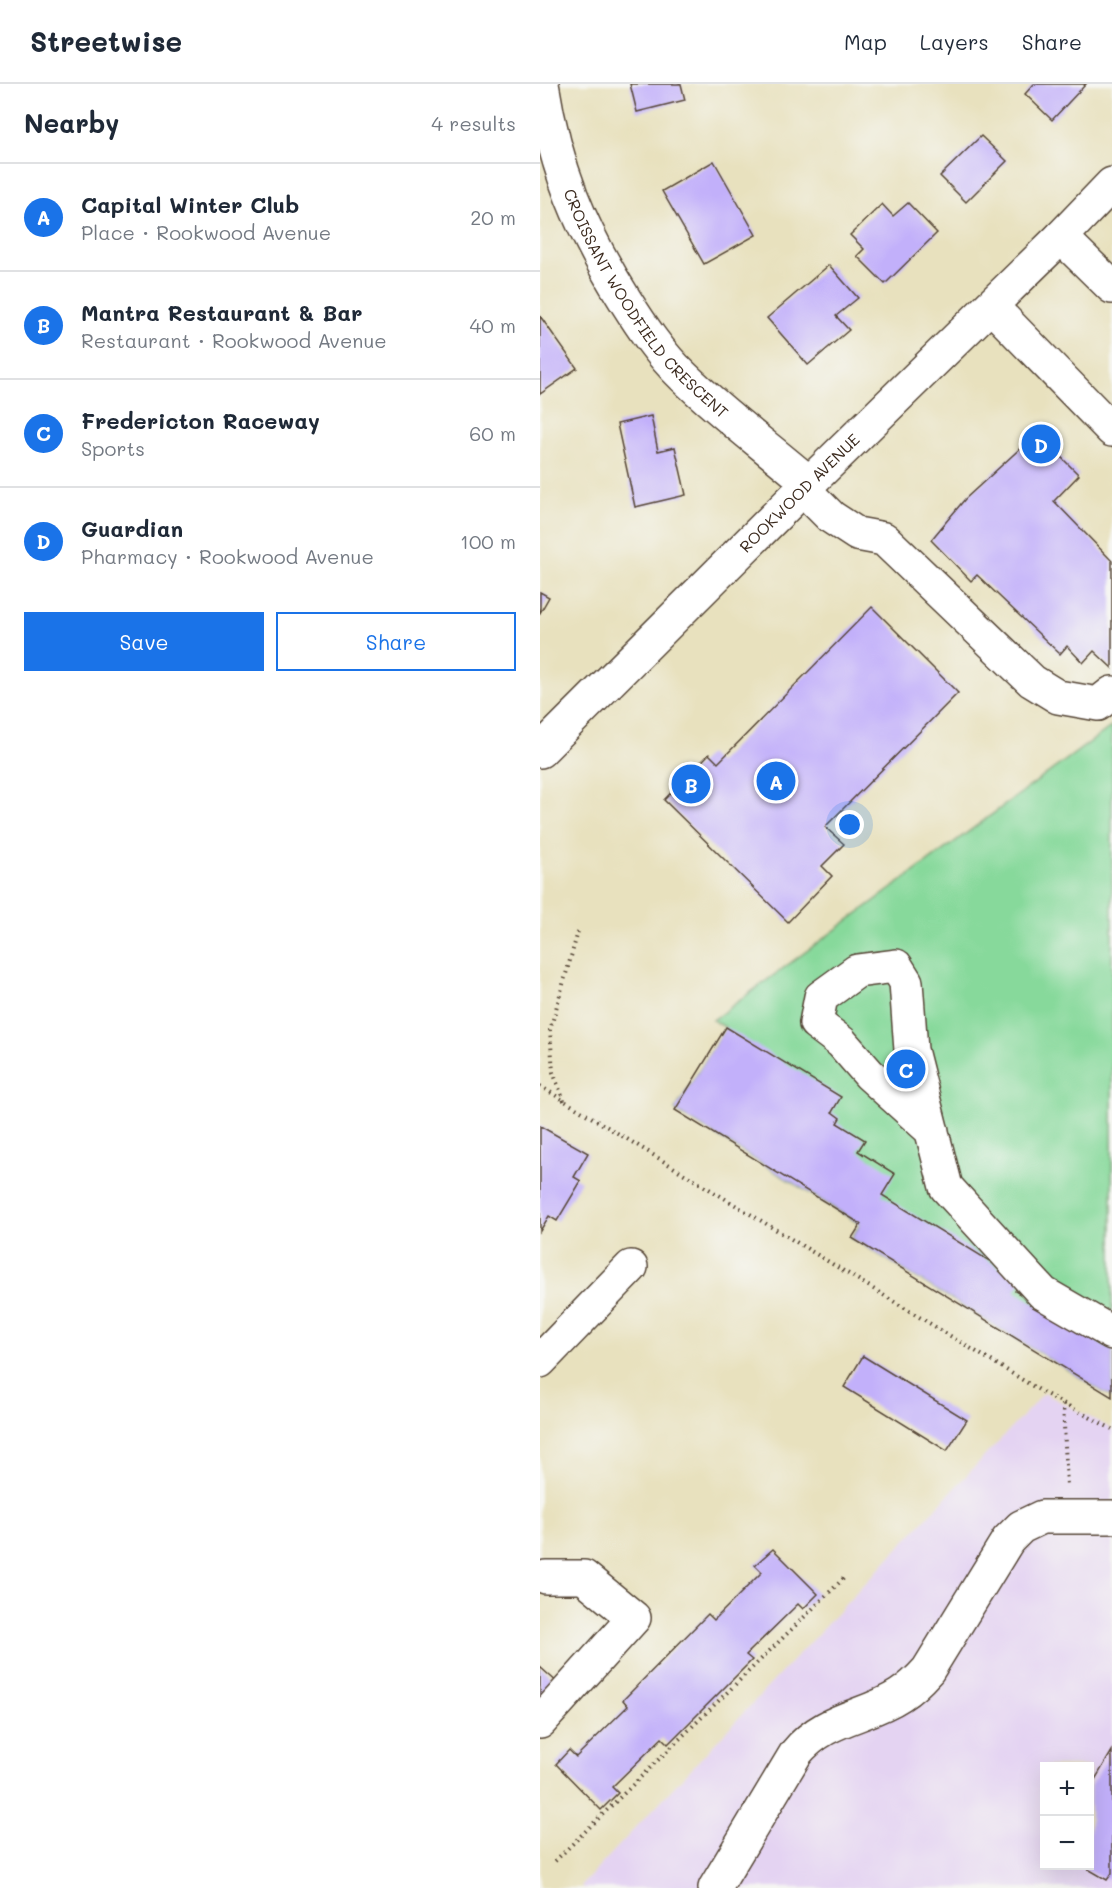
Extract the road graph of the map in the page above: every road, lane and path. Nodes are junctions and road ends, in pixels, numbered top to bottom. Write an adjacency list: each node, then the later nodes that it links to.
1 (542, 84): 7 (street, CROISSANT WOODFIELD CRESCENT)
2 (1112, 184): 3 (street, ROOKWOOD AVENUE)
3 (1061, 237): 4 (street); 5 (street, ROOKWOOD AVENUE)
4 (1112, 287)
5 (991, 306): 6 (street); 7 (street, ROOKWOOD AVENUE)
6 (1112, 430)
7 (806, 486): 8 (street, CROISSANT WOODFIELD CRESCENT); 9 (street, ROOKWOOD AVENUE)
8 (1112, 693)
9 (540, 751)
10 (578, 932): 12 (path)
11 (540, 1086): 12 (path)
12 (564, 1101): 17 (path)
13 (932, 1131): 13 (street); 15 (street)
14 (631, 1267): 16 (street)
15 (1112, 1333)
16 (540, 1361)
17 (1063, 1403): 18 (path); 19 (path)
18 (1112, 1429)
19 (1069, 1517): 20 (street); 25 (street)
20 (1112, 1517)
21 (846, 1576): 24 (path)
22 (542, 1578): 23 (street)
23 (540, 1722)
24 (555, 1861)
25 (715, 1888)

